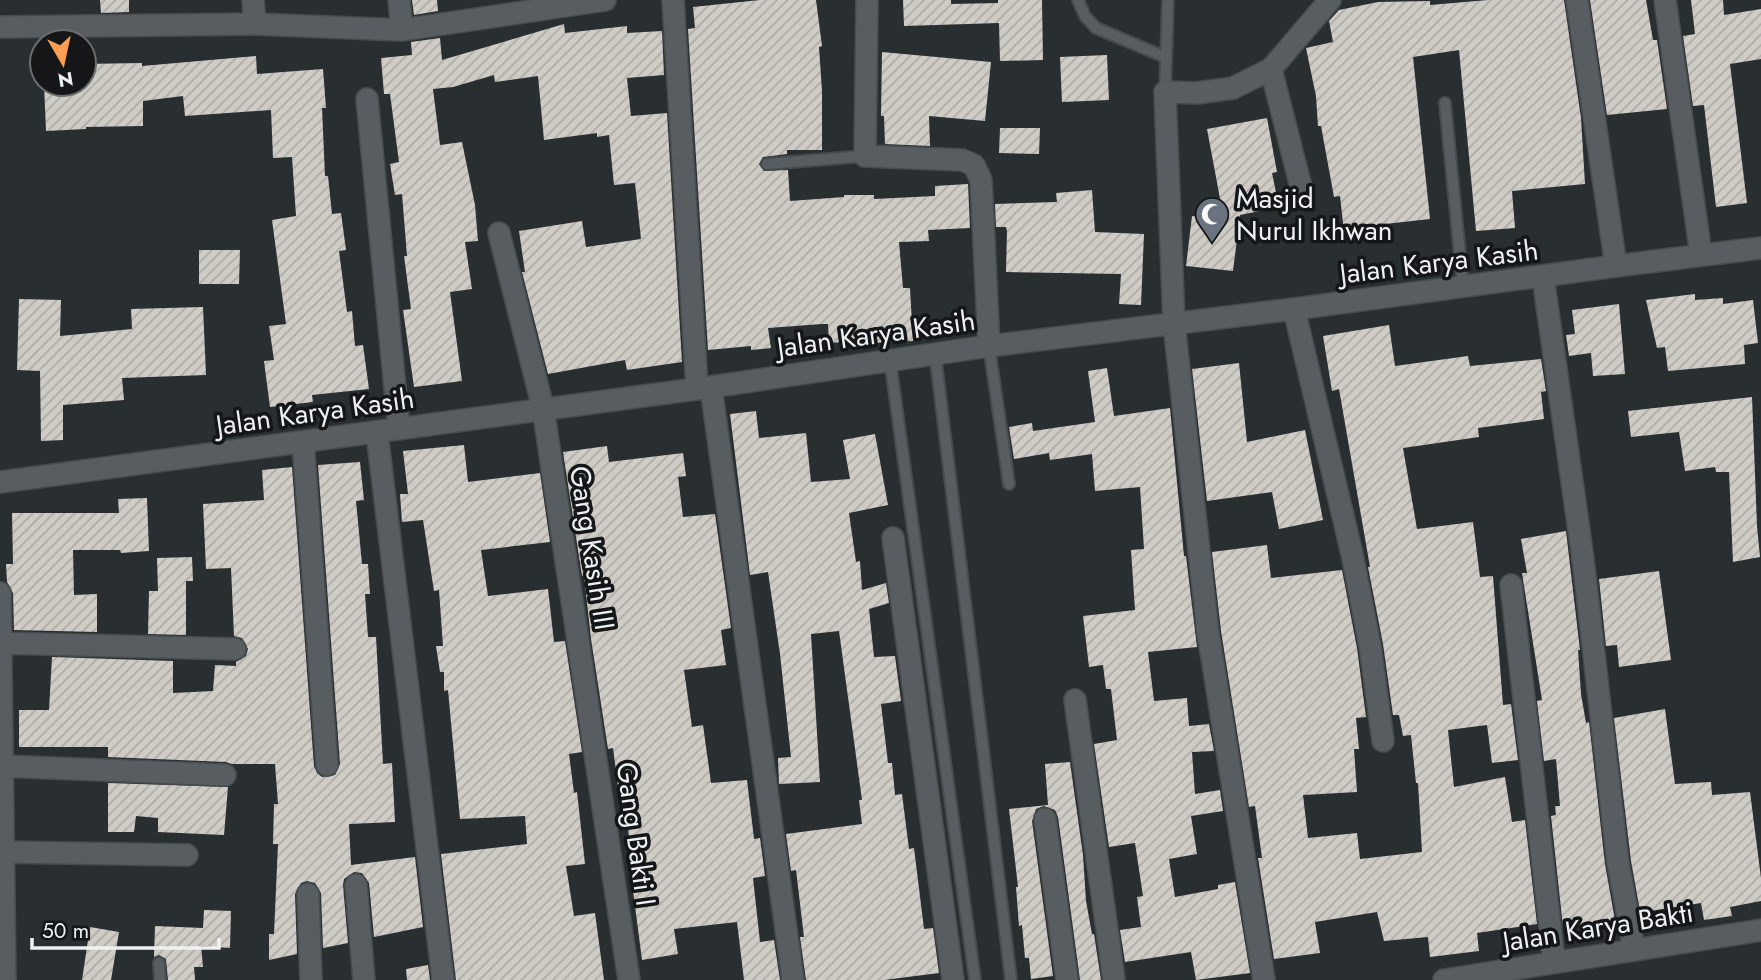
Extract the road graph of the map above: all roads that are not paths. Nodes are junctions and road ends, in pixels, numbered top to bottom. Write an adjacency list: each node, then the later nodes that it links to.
1 (253, 0): 11 (street)
2 (399, 0): 13 (street)
3 (673, 0): 33 (street)
4 (867, 0): 19 (street)
5 (1078, 0): 14 (lane)
6 (1168, 0): 14 (lane)
7 (1330, 0): 15 (street)
8 (1577, 0): 25 (street)
9 (1665, 0): 24 (street)
10 (597, 1): 13 (street)
11 (255, 24): 12 (street); 13 (street)
12 (0, 27)
13 (402, 30)
14 (1165, 57): 16 (lane)
15 (1271, 69): 16 (street); 21 (street)
16 (1165, 92): 29 (street)
17 (367, 99): 35 (street)
18 (1445, 103): 27 (lane)
19 (865, 156): 20 (lane); 30 (street)
20 (767, 164)
21 (1302, 191)
22 (499, 233): 34 (street, Gang Kasih III)
23 (1761, 248): 24 (street, Jalan Karya Kasih)
24 (1702, 255): 25 (street, Jalan Karya Kasih)
25 (1616, 265): 26 (street, Jalan Karya Kasih)
26 (1543, 277): 27 (street, Jalan Karya Kasih); 57 (street)
27 (1463, 286): 28 (street, Jalan Karya Kasih)
28 (1294, 309): 29 (street, Jalan Karya Kasih); 47 (street)
29 (1174, 323): 30 (street, Jalan Karya Kasih); 73 (street)
30 (989, 345): 31 (street, Jalan Karya Kasih); 39 (lane)
31 (935, 353): 32 (street, Jalan Karya Kasih); 70 (lane)
32 (890, 360): 33 (street, Jalan Karya Kasih); 69 (lane)
33 (704, 388): 34 (street, Jalan Karya Kasih); 67 (street)
34 (543, 408): 35 (street, Jalan Karya Kasih); 45 (street, Gang Kasih III)
35 (399, 429): 36 (street, Jalan Karya Kasih)
36 (377, 433): 37 (street, Jalan Karya Kasih); 65 (street)
37 (303, 442): 38 (street, Jalan Karya Kasih); 48 (street)
38 (0, 482)
39 (1009, 484)
40 (893, 538): 68 (street)
41 (1511, 585): 58 (street)
42 (0, 593): 43 (street)
43 (0, 643): 44 (street); 49 (street)
44 (236, 649)
45 (587, 696): 66 (street, Gang Bakti I)
46 (1075, 700): 72 (street)
47 (1383, 741)
48 (327, 765)
49 (2, 766): 50 (street); 52 (street)
50 (225, 775)
51 (1045, 819): 71 (street)
52 (3, 852): 53 (street); 61 (street)
53 (187, 855)
54 (356, 885): 64 (street)
55 (308, 894): 63 (street)
56 (1761, 930): 57 (street, Jalan Karya Bakti)
57 (1634, 949): 58 (street, Jalan Karya Bakti)
58 (1554, 961): 60 (street, Jalan Karya Bakti)
59 (159, 963): 62 (lane)
60 (1500, 975): 74 (street, Jalan Karya Bakti)
61 (5, 980)
62 (160, 980)
63 (311, 980)
64 (364, 980)
65 (443, 980)
66 (629, 980)
67 (793, 980)
68 (953, 980)
69 (975, 980)
70 (1011, 980)
71 (1067, 980)
72 (1114, 980)
73 (1264, 980)
74 (1444, 980)

